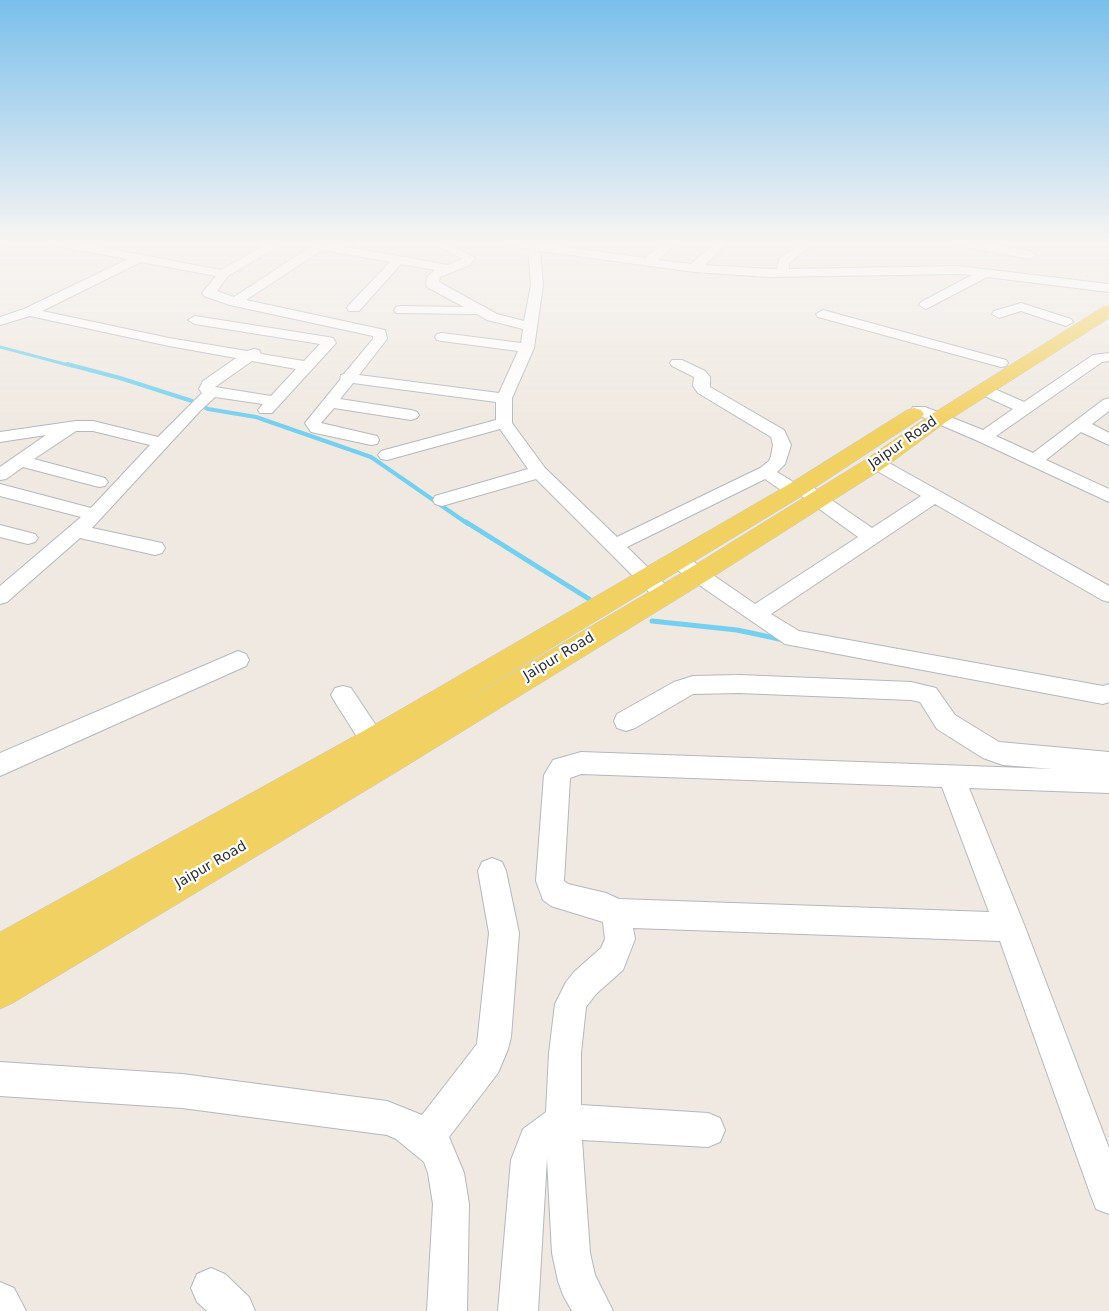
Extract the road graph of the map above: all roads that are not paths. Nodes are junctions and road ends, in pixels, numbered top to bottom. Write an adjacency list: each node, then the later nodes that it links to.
1 (49, 302): 14 (street)
2 (226, 302): 20 (street)
3 (239, 302): 17 (street)
4 (360, 302): 11 (street)
5 (465, 302): 13 (street)
6 (534, 302): 21 (street)
7 (931, 302): 10 (street)
8 (1102, 302): 19 (main road, Jaipur Road)
9 (1104, 302): 32 (main road, Jaipur Road)
10 (926, 305)
11 (354, 308)
12 (401, 310): 13 (street)
13 (481, 311): 21 (street)
14 (29, 312): 18 (street); 24 (street)
15 (823, 314): 29 (street)
16 (999, 314): 19 (street)
17 (316, 320): 22 (street); 31 (street)
18 (0, 321)
19 (1066, 322): 29 (main road, Jaipur Road)
20 (187, 325): 22 (street); 24 (street)
21 (530, 328): 25 (street)
22 (290, 336): 26 (street); 30 (street)
23 (442, 337): 25 (street)
24 (164, 341): 26 (street)
25 (519, 347): 33 (street)
26 (247, 356): 30 (street); 34 (street)
27 (1109, 357): 37 (street)
28 (677, 363): 53 (street)
29 (1001, 363): 38 (main road, Jaipur Road)
30 (306, 366): 34 (street)
31 (346, 378): 33 (street); 35 (street)
32 (984, 390): 37 (street); 38 (main road, Jaipur Road)
33 (504, 398): 40 (street)
34 (203, 400): 47 (street)
35 (329, 402): 39 (street); 45 (street)
36 (1109, 403): 42 (street)
37 (1025, 409): 43 (street)
38 (929, 414): 43 (street); 51 (main road, Jaipur Road); 57 (main road, Jaipur Road)
39 (411, 415)
40 (504, 423): 48 (street); 52 (street)
41 (76, 426): 44 (street); 47 (street); 49 (street)
42 (1080, 426): 46 (street); 50 (street)
43 (984, 437): 50 (street)
44 (0, 438)
45 (371, 440)
46 (1109, 440)
47 (163, 443): 61 (street)
48 (387, 455)
49 (20, 461): 54 (street); 55 (street)
50 (1034, 461): 59 (street)
51 (876, 462): 57 (main road, Jaipur Road); 58 (street)
52 (539, 472): 60 (street); 66 (street)
53 (766, 472): 57 (street); 66 (street)
54 (0, 475)
55 (99, 482)
56 (0, 490): 61 (street)
57 (804, 492): 65 (street); 68 (main road, Jaipur Road)
58 (934, 496): 65 (street); 70 (street)
59 (1109, 496)
60 (442, 500)
61 (95, 515): 63 (street)
62 (0, 531): 64 (street)
63 (76, 531): 67 (street); 71 (street)
64 (28, 538)
65 (873, 538): 72 (street)
66 (614, 546): 69 (street)
67 (154, 548)
68 (688, 567): 69 (main road, Jaipur Road); 72 (street)
69 (656, 586): 77 (main road, Jaipur Road)
70 (1109, 595)
71 (0, 597)
72 (755, 614): 74 (street)
73 (238, 660): 79 (street)
74 (1109, 693)
75 (343, 695): 77 (street)
76 (626, 721): 78 (street)
77 (379, 752): 85 (main road, Jaipur Road); 86 (main road, Jaipur Road)
78 (1109, 763)
79 (0, 766)
80 (951, 776): 81 (street); 83 (street); 84 (street)
81 (1109, 782)
82 (492, 871): 90 (street)
83 (615, 913): 84 (street); 88 (street)
84 (1010, 926): 91 (street)
85 (0, 952)
86 (0, 990)
87 (0, 1079): 90 (street)
88 (563, 1121): 89 (street); 95 (street); 96 (street)
89 (708, 1130)
90 (426, 1138): 94 (street)
91 (1109, 1196)
92 (0, 1302): 93 (street)
93 (6, 1311)
94 (446, 1311)
95 (518, 1311)
96 (593, 1311)

